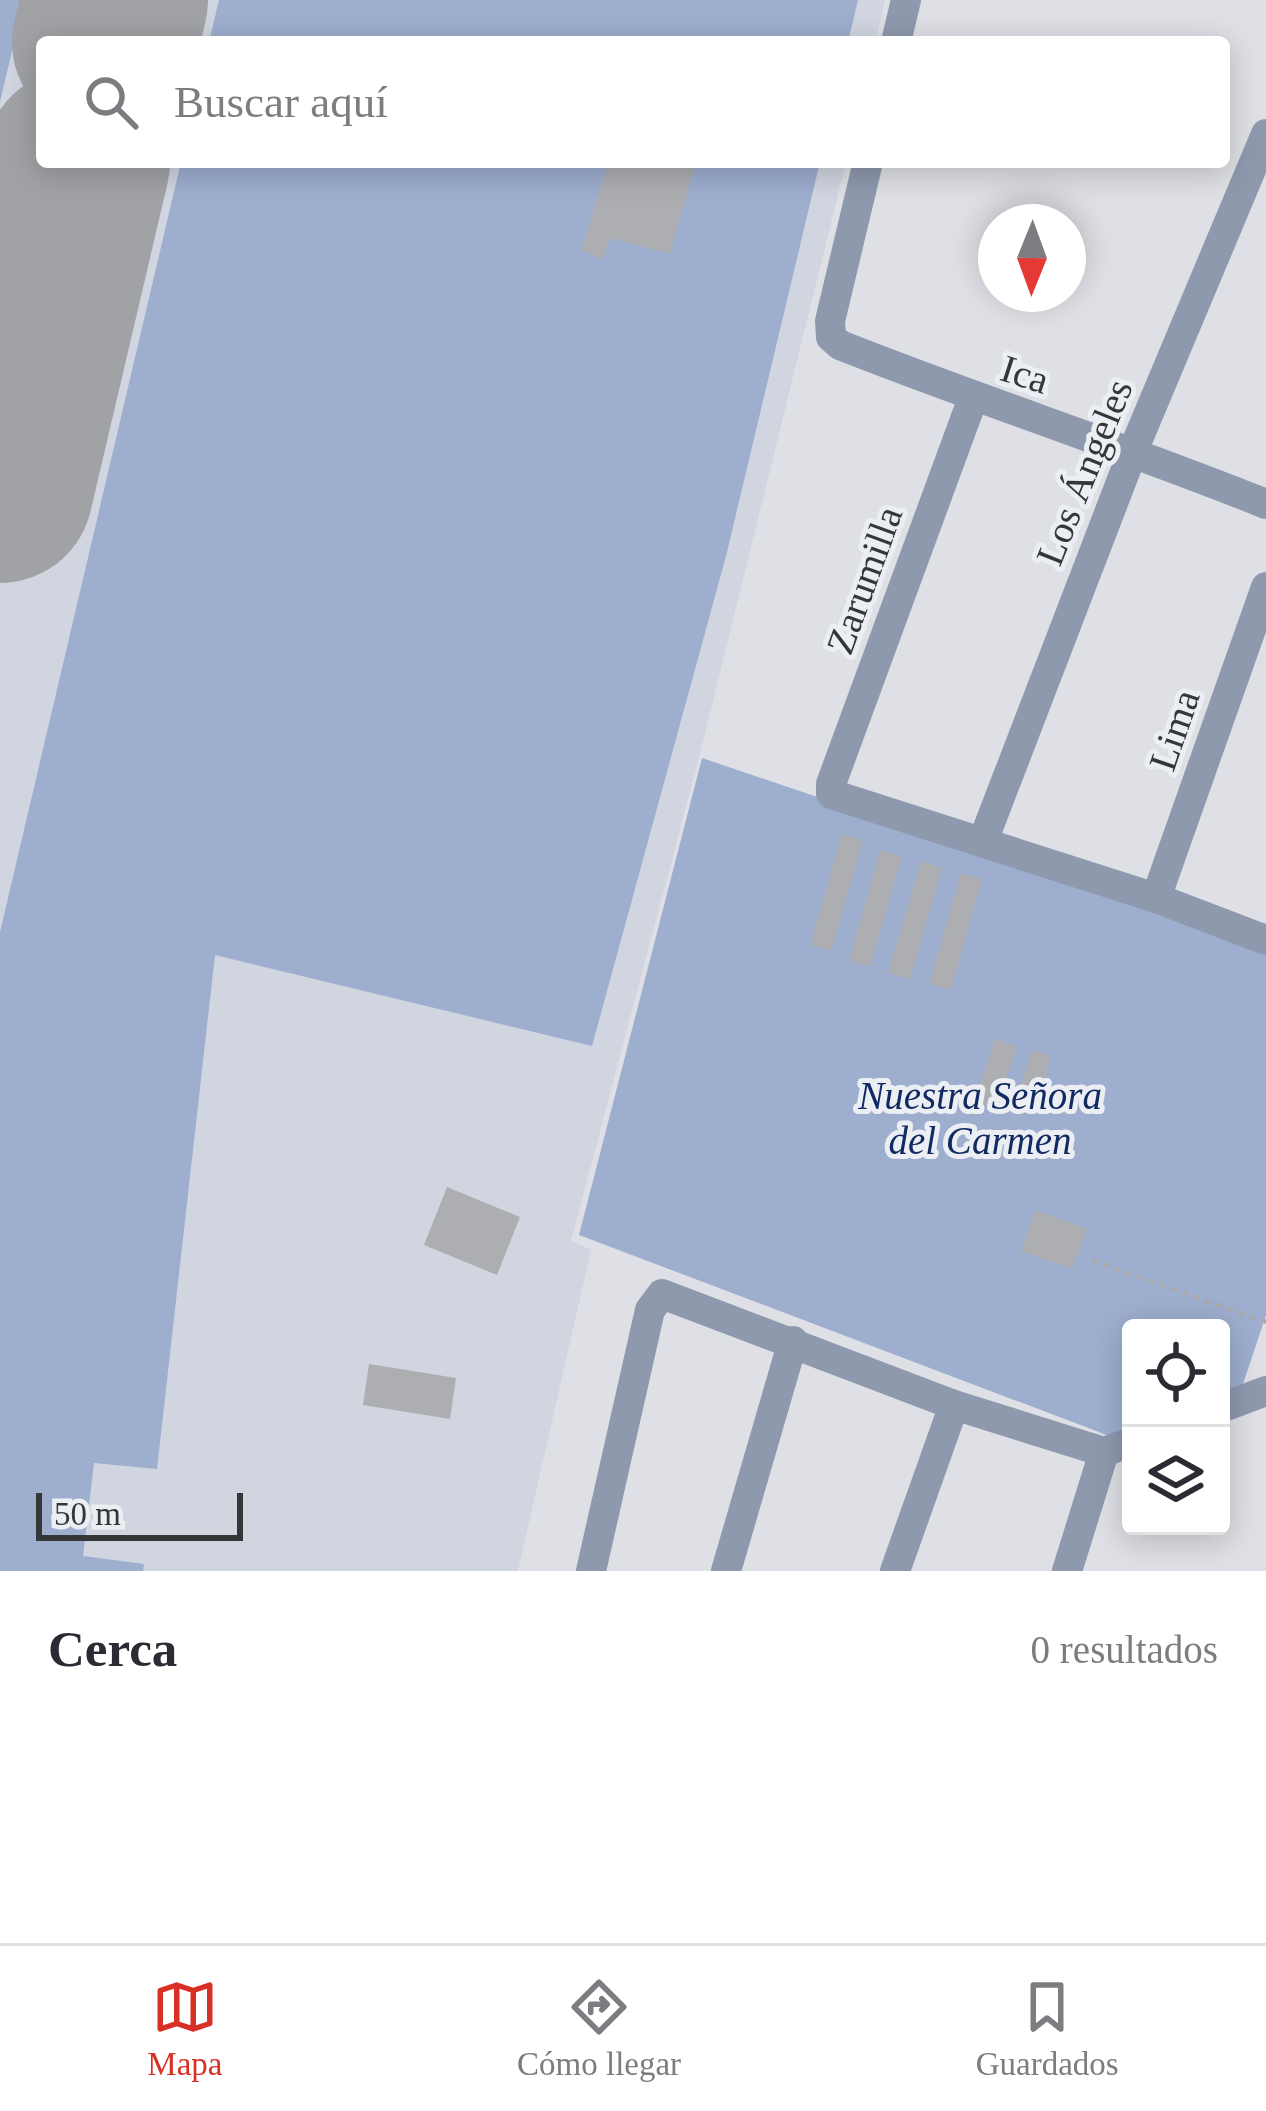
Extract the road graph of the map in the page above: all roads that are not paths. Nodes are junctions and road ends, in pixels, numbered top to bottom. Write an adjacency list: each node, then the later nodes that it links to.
1 (906, 0): 2 (street)
2 (897, 36)
3 (1266, 134): 6 (street, Los Ángeles)
4 (867, 168): 5 (street, Ica)
5 (973, 398): 6 (street, Ica); 9 (street, Zarumilla)
6 (1133, 451): 7 (street, Ica); 9 (street, Los Ángeles)
7 (1266, 504)
8 (1266, 587): 10 (street, Lima)
9 (983, 842): 10 (street)
10 (1156, 898): 11 (street)
11 (1266, 940)
12 (793, 1341): 15 (street); 17 (street); 18 (street)
13 (1266, 1390): 14 (street)
14 (1230, 1404)
15 (955, 1405): 16 (street); 19 (street)
16 (1117, 1447): 20 (street)
17 (591, 1571)
18 (726, 1571)
19 (895, 1571)
20 (1066, 1571)

